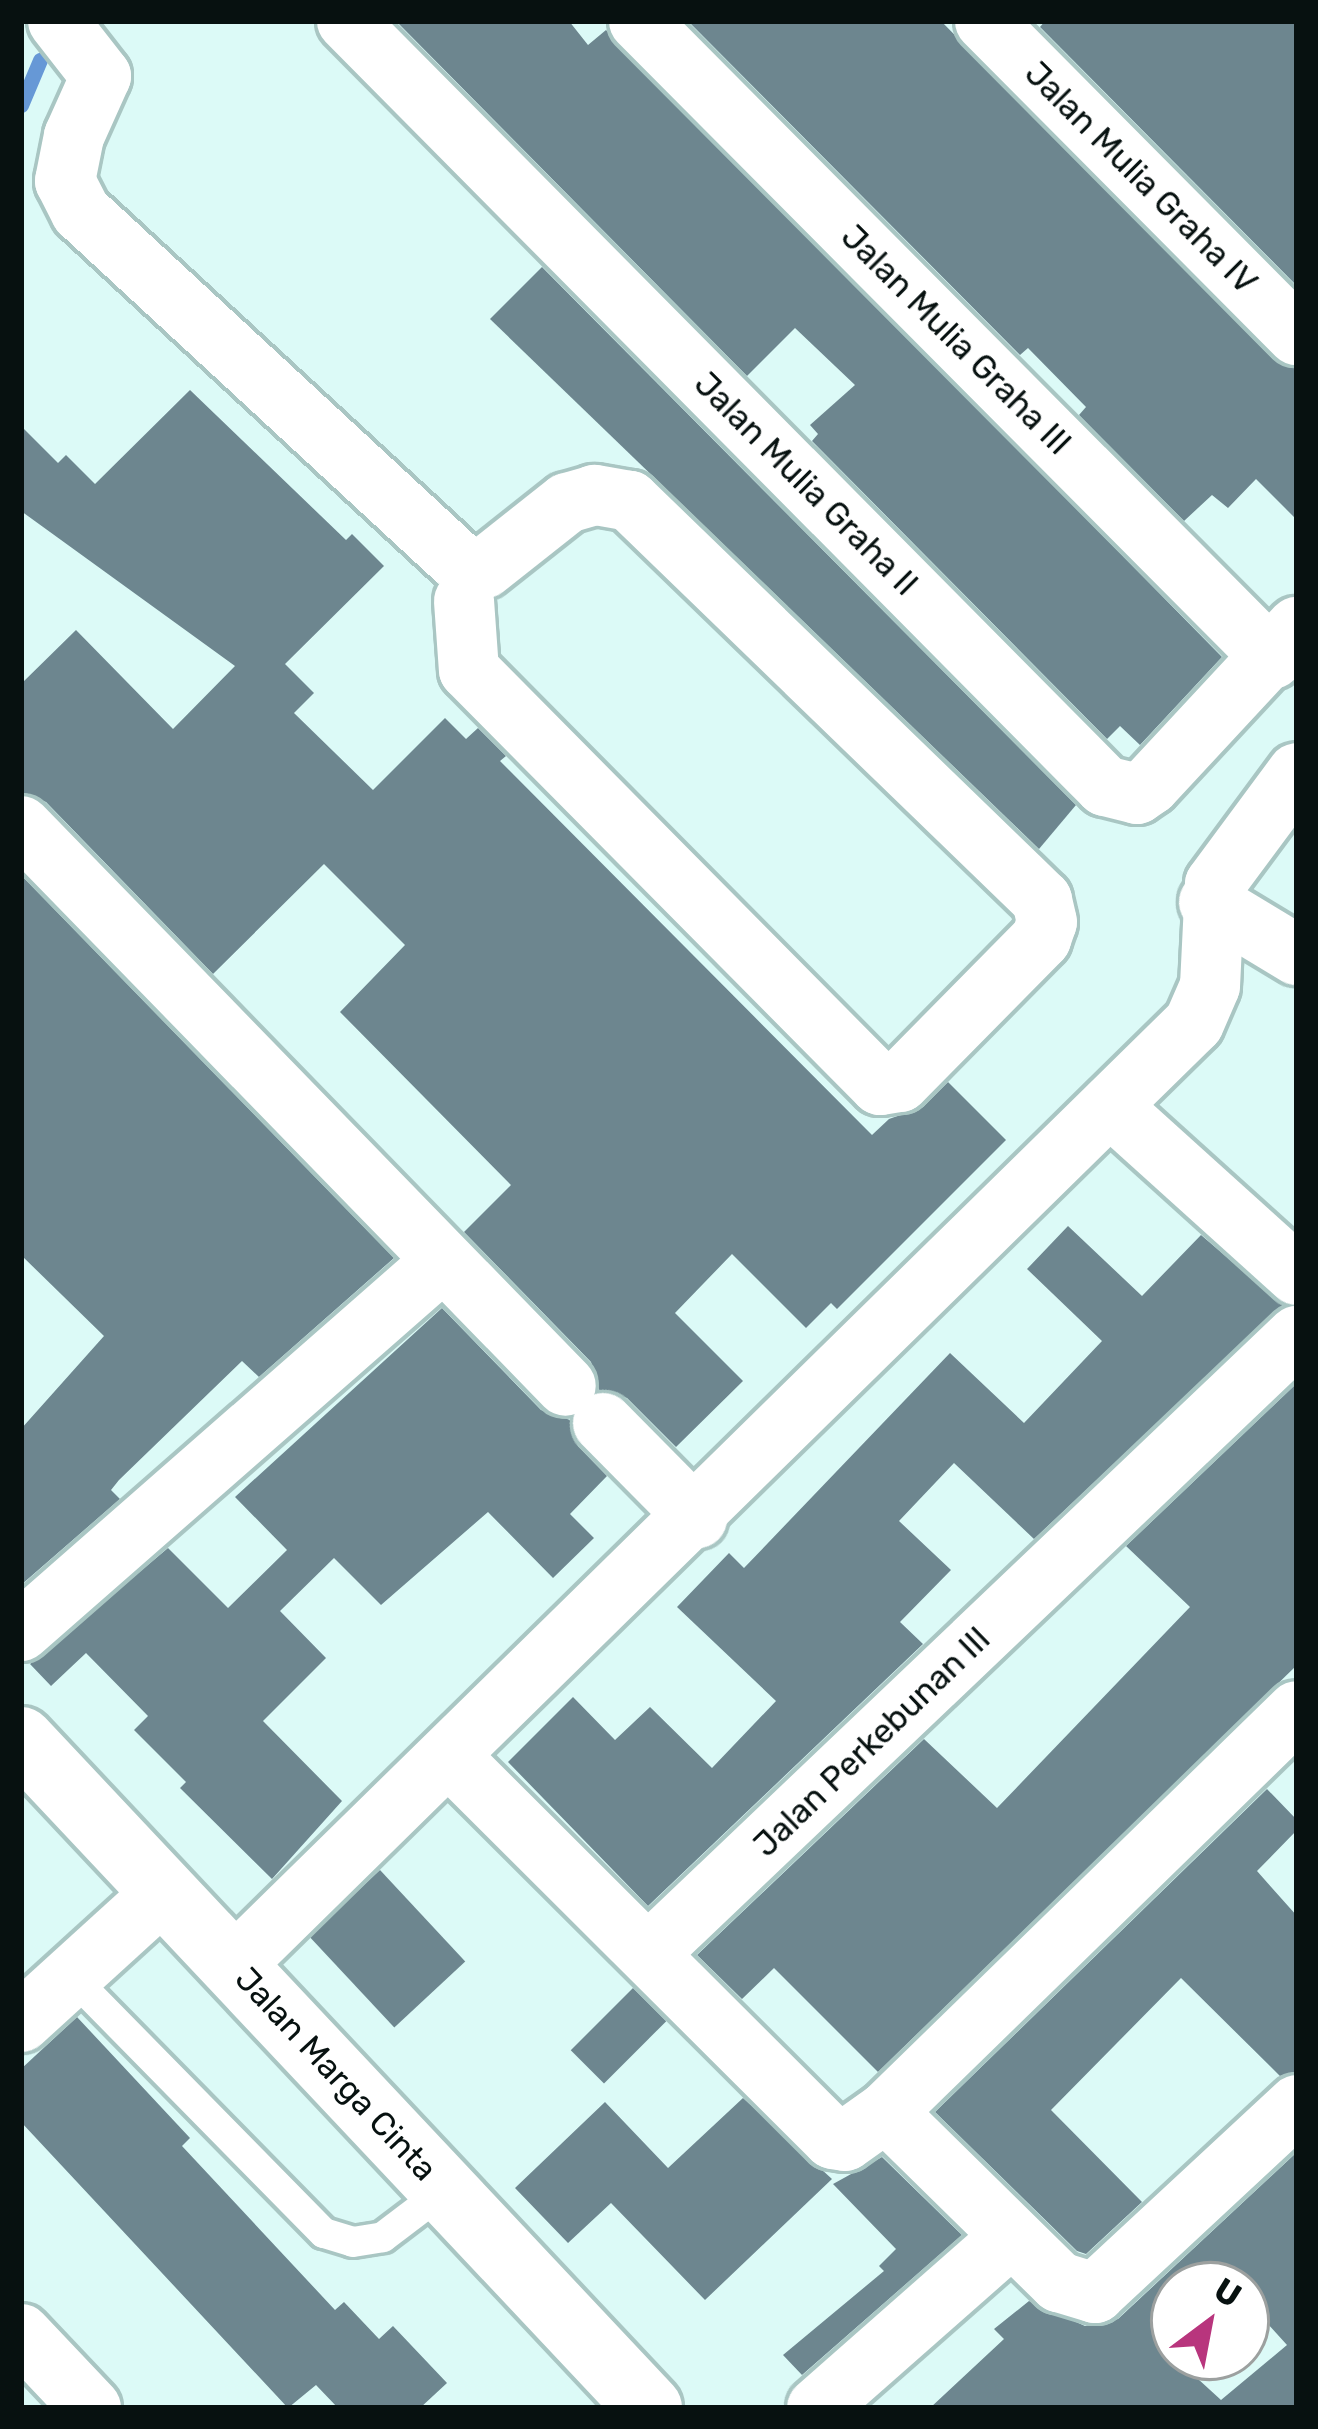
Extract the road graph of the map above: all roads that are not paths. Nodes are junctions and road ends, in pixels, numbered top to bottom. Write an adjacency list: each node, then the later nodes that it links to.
1 (58, 21): 6 (street)
2 (347, 21): 7 (street, Jalan Mulia Graha II)
3 (639, 21): 7 (street, Jalan Mulia Graha III)
4 (985, 21): 5 (street, Jalan Mulia Graha IV)
5 (1297, 335)
6 (469, 576): 6 (street)
7 (1285, 643)
8 (1297, 773): 10 (street)
9 (21, 826): 13 (street)
10 (1209, 902): 11 (street); 12 (street)
11 (1297, 955)
12 (1110, 1106): 14 (street); 16 (street)
13 (443, 1261): 16 (street); 17 (street)
14 (1297, 1275)
15 (1297, 1336): 22 (street, Jalan Perkebunan III)
16 (697, 1518): 20 (street)
17 (21, 1631)
18 (1297, 1711): 27 (street)
19 (21, 1740): 21 (main road, Jalan Marga Cinta)
20 (449, 1756): 22 (street); 23 (street)
21 (164, 1892): 23 (main road, Jalan Marga Cinta); 24 (street)
22 (649, 1954): 27 (street)
23 (233, 1966): 28 (main road, Jalan Marga Cinta)
24 (72, 1977): 25 (street); 28 (lane)
25 (21, 2022)
26 (1297, 2105): 29 (street)
27 (886, 2112): 29 (street)
28 (445, 2190): 32 (main road, Jalan Marga Cinta)
29 (1010, 2238): 33 (street)
30 (21, 2334): 31 (street)
31 (91, 2408)
32 (650, 2408)
33 (817, 2408)

